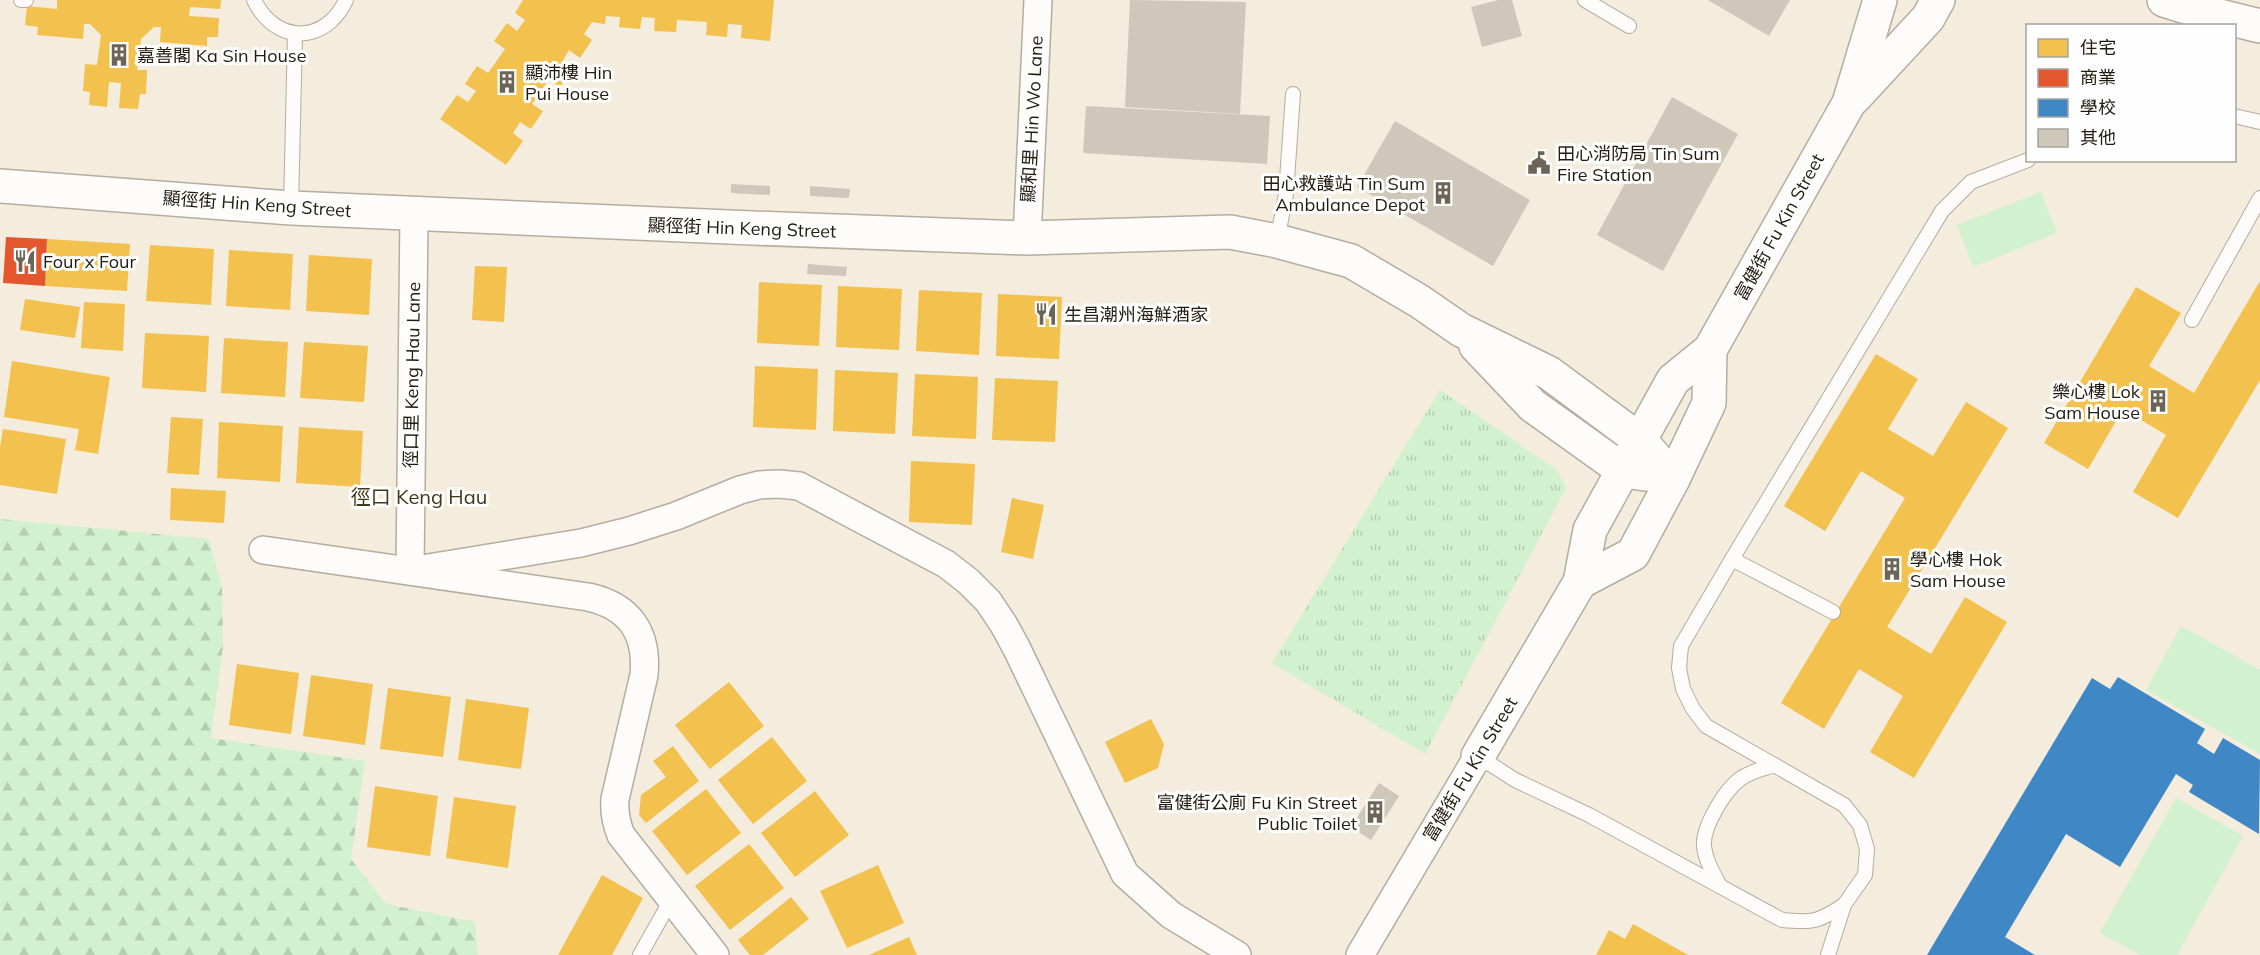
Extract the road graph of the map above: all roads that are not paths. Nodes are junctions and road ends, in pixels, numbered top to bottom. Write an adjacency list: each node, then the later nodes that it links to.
1 (21, 0): 2 (lane)
2 (26, 0)
3 (254, 0): 12 (lane)
4 (346, 0): 12 (lane)
5 (1038, 0): 22 (street, 顯和里 Hin Wo Lane)
6 (1585, 0): 10 (lane)
7 (1880, 0): 14 (street, 富健街 Fu Kin Street)
8 (1938, 0): 14 (street, 富健街 Fu Kin Street)
9 (2164, 0): 11 (street)
10 (1629, 26)
11 (2260, 26)
12 (295, 33): 20 (lane)
13 (1293, 94): 23 (lane)
14 (1849, 103): 26 (street, 富健街 Fu Kin Street)
15 (2236, 116): 16 (lane)
16 (2260, 122)
17 (2026, 161): 31 (lane)
18 (0, 186): 20 (street, 顯徑街 Hin Keng Street)
19 (2260, 198): 24 (lane)
20 (291, 208): 21 (street, 顯徑街 Hin Keng Street)
21 (414, 214): 22 (street, 顯徑街 Hin Keng Street); 32 (street, 徑口里 Keng Hau Lane)
22 (1027, 238): 23 (street, 顯徑街 Hin Keng Street)
23 (1277, 241): 25 (street, 顯徑街 Hin Keng Street)
24 (2192, 320)
25 (1461, 330): 27 (street, 顯徑街 Hin Keng Street); 28 (street, 顯徑街 Hin Keng Street)
26 (1710, 350): 27 (street, 富健街 Fu Kin Street); 29 (street, 富健街 Fu Kin Street)
27 (1641, 441): 28 (street, 富健街 Fu Kin Street); 29 (street, 顯徑街 Hin Keng Street)
28 (1624, 471): 29 (street, 顯徑街 Hin Keng Street); 33 (street, 富健街 Fu Kin Street)
29 (1674, 478): 33 (street, 富健街 Fu Kin Street)
30 (263, 550): 32 (street)
31 (1732, 559): 34 (lane); 36 (lane)
32 (410, 571): 38 (street); 42 (street)
33 (1580, 582): 35 (street, 富健街 Fu Kin Street)
34 (1833, 612)
35 (1478, 756): 37 (lane); 43 (street, 富健街 Fu Kin Street)
36 (1775, 765): 37 (lane); 39 (lane)
37 (1720, 886): 39 (lane)
38 (671, 900): 40 (lane); 41 (street)
39 (1844, 905): 44 (lane)
40 (640, 955)
41 (715, 955)
42 (1237, 955)
43 (1360, 955)
44 (1828, 955)

